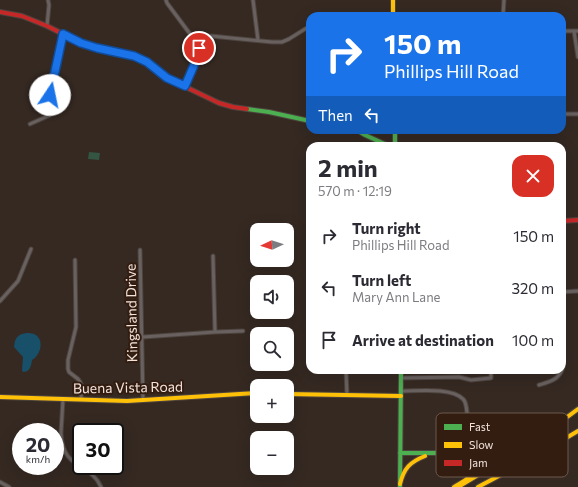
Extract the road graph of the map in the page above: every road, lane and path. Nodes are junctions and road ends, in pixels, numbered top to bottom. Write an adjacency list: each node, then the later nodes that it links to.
1 (48, 0): 9 (street)
2 (166, 0): 16 (street)
3 (253, 0): 15 (street)
4 (393, 0): 7 (main road)
5 (504, 0): 8 (street)
6 (0, 12): 9 (main road)
7 (394, 12)
8 (503, 12)
9 (47, 26): 14 (main road)
10 (306, 29): 15 (street)
11 (566, 31): 12 (street)
12 (574, 31): 13 (street); 17 (street)
13 (578, 31)
14 (63, 34): 18 (main road); 22 (street)
15 (258, 40): 16 (street)
16 (196, 42): 18 (street)
17 (578, 57)
18 (185, 86): 21 (main road)
19 (566, 114): 20 (street)
20 (578, 114)
21 (306, 120)
22 (30, 124)
23 (363, 134): 24 (main road)
24 (380, 142)
25 (566, 220): 26 (main road)
26 (578, 220)
27 (31, 249): 33 (street)
28 (140, 250): 36 (street, Kingsland Drive)
29 (212, 256): 35 (street)
30 (74, 260): 49 (street)
31 (578, 291): 32 (street)
32 (566, 292)
33 (0, 301)
34 (243, 331): 35 (street)
35 (215, 332): 36 (street)
36 (143, 337): 50 (street, Kingsland Drive)
37 (346, 374): 46 (street)
38 (401, 374): 41 (main road)
39 (491, 374): 41 (street)
40 (560, 374): 42 (street)
41 (401, 378): 43 (main road)
42 (539, 386)
43 (401, 393): 46 (main road); 52 (street); 59 (main road)
44 (250, 394): 50 (main road, Buena Vista Road)
45 (294, 394): 46 (main road)
46 (347, 395)
47 (0, 397): 48 (main road, Buena Vista Road)
48 (63, 399): 49 (main road, Buena Vista Road); 54 (street)
49 (81, 399): 50 (main road, Buena Vista Road)
50 (143, 400)
51 (578, 409): 53 (main road)
52 (467, 413)
53 (568, 416)
54 (61, 423)
55 (578, 431): 56 (main road)
56 (568, 437)
57 (64, 449): 68 (street)
58 (436, 454): 59 (main road)
59 (400, 455): 60 (main road); 66 (main road)
60 (425, 456): 61 (main road); 66 (main road)
61 (436, 456)
62 (468, 477): 69 (main road)
63 (475, 477): 70 (main road)
64 (497, 477): 71 (main road)
65 (0, 482): 67 (street)
66 (400, 485)
67 (9, 487)
68 (101, 487)
69 (454, 487)
70 (458, 487)
71 (478, 487)

